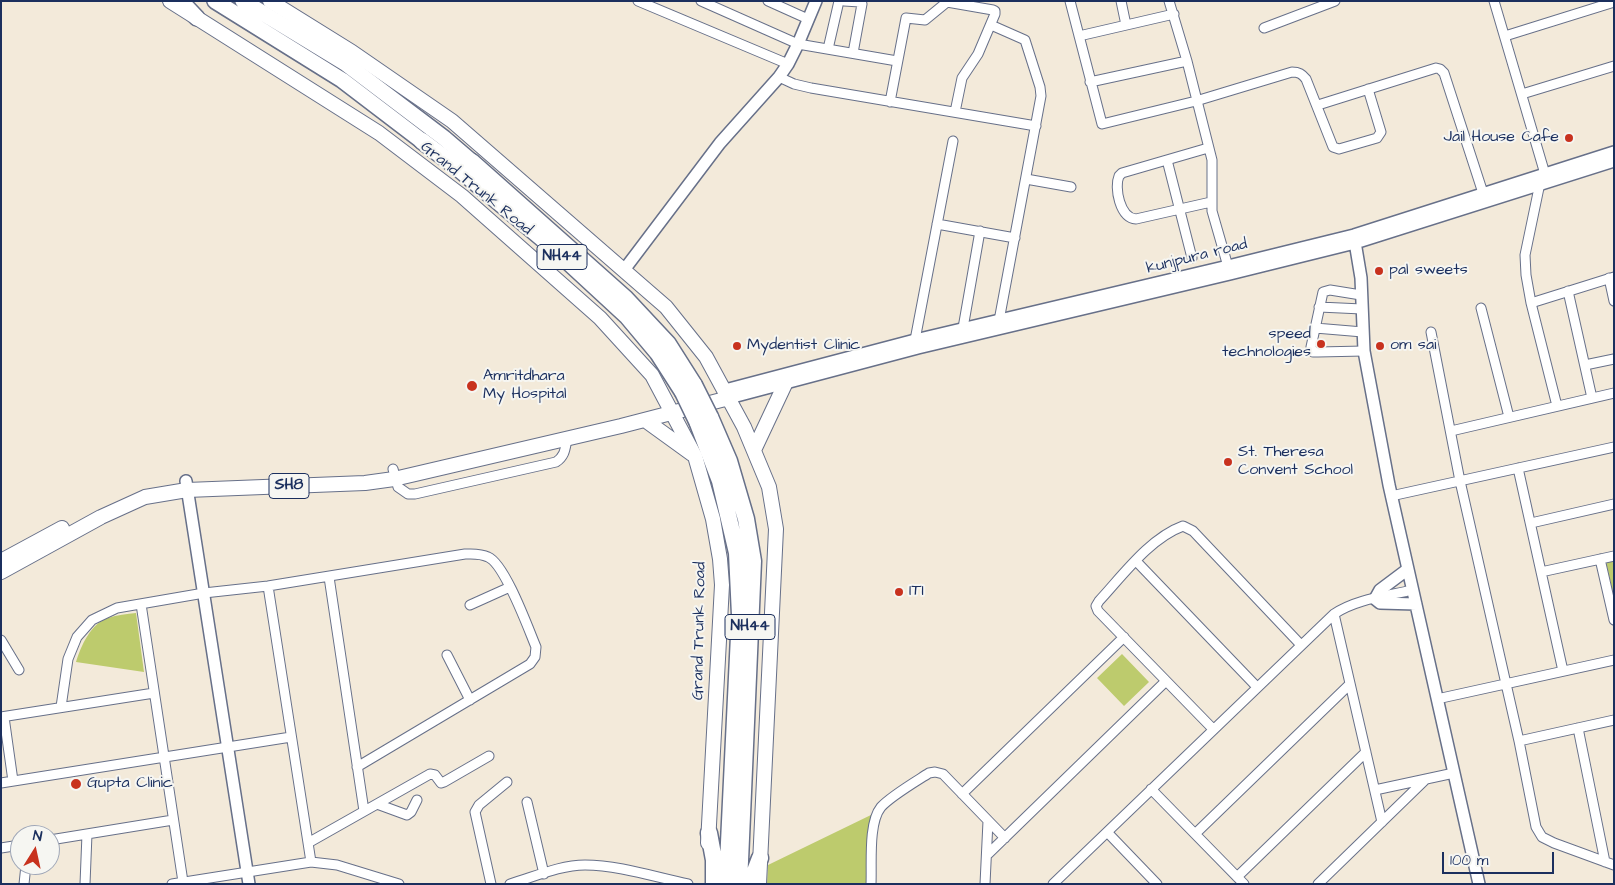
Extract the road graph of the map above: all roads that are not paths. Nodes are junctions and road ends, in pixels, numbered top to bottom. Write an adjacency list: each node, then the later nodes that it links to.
1 (170, 1): 19 (main road, Grand Trunk Road)
2 (181, 1): 19 (highway)
3 (215, 1): 43 (highway, NH44)
4 (242, 1): 29 (highway, NH44)
5 (270, 1): 29 (main road)
6 (638, 1): 32 (street)
7 (701, 1): 26 (street)
8 (768, 1): 20 (street)
9 (816, 1): 20 (street)
10 (839, 1): 27 (street)
11 (844, 1): 28 (street)
12 (1070, 1): 24 (street)
13 (1121, 1): 22 (street)
14 (1169, 1): 18 (street)
15 (1335, 1): 23 (street)
16 (1494, 1): 25 (street)
17 (1614, 2): 25 (street)
18 (1174, 14): 22 (street); 31 (street)
19 (197, 18): 87 (main road, Grand Trunk Road)
20 (808, 19): 26 (street)
21 (990, 25): 30 (street); 41 (street); 42 (street)
22 (1126, 25): 24 (street)
23 (1264, 28)
24 (1079, 36): 35 (street)
25 (1505, 36): 37 (street)
26 (798, 44): 27 (street); 32 (street)
27 (828, 49): 28 (street)
28 (853, 53): 30 (street)
29 (348, 58): 49 (highway, NH44); 61 (main road)
30 (897, 61): 39 (street)
31 (1187, 61): 35 (street); 38 (street)
32 (788, 64): 34 (street)
33 (1614, 66): 37 (street)
34 (779, 77): 39 (street); 61 (street)
35 (1090, 82): 38 (street)
36 (1368, 89): 40 (street); 40 (street); 53 (street)
37 (1522, 94): 51 (street)
38 (1196, 101): 40 (street); 45 (street)
39 (890, 102): 41 (street)
40 (1318, 106)
41 (955, 112): 42 (street)
42 (1036, 126): 50 (street)
43 (422, 141): 82 (highway, NH44)
44 (953, 142): 56 (street)
45 (1208, 148): 47 (street); 54 (street)
46 (1614, 152): 51 (street, kunjpura road)
47 (1167, 160): 55 (street); 55 (street)
48 (1614, 161): 51 (street, kunjpura road)
49 (472, 162): 82 (highway, NH44)
50 (1026, 179): 52 (street); 58 (street)
51 (1543, 179): 53 (street, kunjpura road); 59 (street, kunjpura road); 67 (street)
52 (1071, 187)
53 (1483, 193): 59 (street, kunjpura road)
54 (1211, 202): 55 (street); 62 (street)
55 (1179, 209): 60 (street)
56 (937, 224): 57 (street); 76 (street)
57 (980, 232): 58 (street); 72 (street)
58 (1015, 238): 71 (street)
59 (1354, 239): 62 (street, kunjpura road); 65 (street)
60 (1192, 258)
61 (624, 270): 84 (main road)
62 (1229, 270): 71 (street, kunjpura road)
63 (1611, 277): 64 (street); 66 (street)
64 (1568, 291): 67 (street); 80 (street)
65 (1362, 295): 68 (street); 70 (street)
66 (1614, 301)
67 (1531, 303): 86 (street)
68 (1319, 307): 70 (street); 73 (street)
69 (1482, 308): 88 (street)
70 (1362, 309): 74 (street)
71 (998, 324): 72 (street, kunjpura road); 77 (street, kunjpura road)
72 (964, 328): 76 (street, kunjpura road)
73 (1315, 328): 74 (street); 78 (street)
74 (1363, 332): 78 (street)
75 (1431, 332): 91 (street)
76 (915, 340): 77 (street, kunjpura road)
77 (889, 351): 81 (street, kunjpura road)
78 (1364, 351): 100 (street)
79 (1614, 359): 80 (street)
80 (1585, 365): 85 (street)
81 (785, 379): 84 (street, kunjpura road); 94 (main road)
82 (688, 388): 89 (highway, NH44, bridge)
83 (1614, 393): 85 (street)
84 (727, 394): 87 (main road, SH8); 94 (main road)
85 (1592, 398): 86 (street)
86 (1557, 406): 88 (street)
87 (670, 409): 90 (main road, SH8); 95 (main road, Grand Trunk Road); 97 (main road, SH8)
88 (1509, 417): 91 (street)
89 (704, 419): 185 (highway, NH44); 186 (highway, NH44)
90 (645, 420): 92 (main road, SH8); 95 (main road)
91 (1451, 431): 98 (street)
92 (567, 439): 97 (main road, SH8); 97 (street)
93 (1614, 447): 96 (street)
94 (754, 450): 170 (main road)
95 (695, 456): 164 (main road, Grand Trunk Road)
96 (1518, 468): 98 (street); 102 (street)
97 (394, 474): 99 (main road, SH8)
98 (1460, 481): 100 (street); 130 (street)
99 (186, 485): 105 (main road, SH8); 108 (main road, SH8); 114 (street)
100 (1391, 496): 107 (street)
101 (1614, 504): 102 (street)
102 (1531, 523): 109 (street)
103 (1614, 556): 104 (street)
104 (1600, 559): 109 (street); 120 (street)
105 (1, 561)
106 (1136, 561): 121 (street); 123 (street); 131 (street)
107 (1408, 569): 113 (street); 115 (street)
108 (1, 572)
109 (1541, 572): 127 (street)
110 (329, 577): 111 (street); 112 (street); 146 (street)
111 (268, 586): 114 (street); 140 (street)
112 (510, 587): 118 (street); 134 (street)
113 (1412, 590): 115 (street); 117 (street)
114 (204, 593): 116 (street); 142 (street)
115 (1376, 599): 117 (street); 119 (street)
116 (141, 604): 132 (street); 135 (street)
117 (1416, 604): 133 (street)
118 (470, 605)
119 (1334, 614): 123 (street); 129 (street)
120 (1614, 620)
121 (1124, 637): 128 (street); 154 (street)
122 (1, 640): 126 (street)
123 (1301, 645): 131 (street)
124 (447, 655): 134 (street)
125 (1614, 660): 127 (street)
126 (19, 670)
127 (1563, 671): 130 (street)
128 (1166, 681): 139 (street); 167 (street)
129 (1350, 684): 143 (street); 165 (street)
130 (1506, 684): 133 (street); 141 (street)
131 (1257, 687): 139 (street)
132 (154, 692): 135 (street); 145 (street)
133 (1437, 699): 147 (street)
134 (470, 700): 146 (street)
135 (61, 707): 136 (street)
136 (2, 717): 149 (street)
137 (1614, 720): 138 (street)
138 (1578, 728): 141 (street); 172 (street)
139 (1214, 729): 152 (street)
140 (291, 737): 142 (street); 168 (street)
141 (1519, 741): 172 (street)
142 (228, 747): 145 (street); 174 (street)
143 (1366, 752): 153 (street); 175 (street)
144 (489, 756): 157 (street)
145 (164, 757): 149 (street); 159 (street)
146 (357, 767): 158 (street)
147 (1454, 773): 148 (street); 194 (street)
148 (1426, 779): 153 (street); 161 (street)
149 (13, 781): 151 (street)
150 (508, 782): 180 (street)
151 (1, 783)
152 (1151, 789): 162 (street); 165 (street)
153 (1375, 790): 161 (street)
154 (962, 794): 160 (street); 189 (street)
155 (417, 800): 157 (street)
156 (527, 802): 173 (street)
157 (377, 804): 158 (street)
158 (364, 811): 168 (street)
159 (173, 820): 163 (street); 176 (street)
160 (988, 821): 167 (street); 169 (street)
161 (1382, 822): 193 (street)
162 (1107, 832): 191 (street); 192 (street)
163 (87, 834): 166 (street); 177 (street)
164 (709, 834): 183 (main road, Grand Trunk Road); 184 (highway)
165 (1195, 834): 175 (street)
166 (60, 838)
167 (1005, 838): 169 (street)
168 (308, 842): 171 (street)
169 (987, 855): 190 (street)
170 (760, 858): 187 (highway); 188 (main road)
171 (311, 862): 174 (street); 179 (street)
172 (1610, 864)
173 (544, 874): 181 (street); 182 (street)
174 (248, 878): 176 (street)
175 (1241, 880)
176 (182, 882): 178 (street)
177 (84, 884)
178 (172, 884)
179 (399, 884)
180 (491, 884)
181 (510, 884)
182 (688, 884)
183 (706, 884)
184 (714, 884)
185 (726, 884)
186 (739, 884)
187 (750, 884)
188 (759, 884)
189 (871, 884)
190 (985, 884)
191 (1054, 884)
192 (1157, 884)
193 (1318, 884)
194 (1479, 884)

